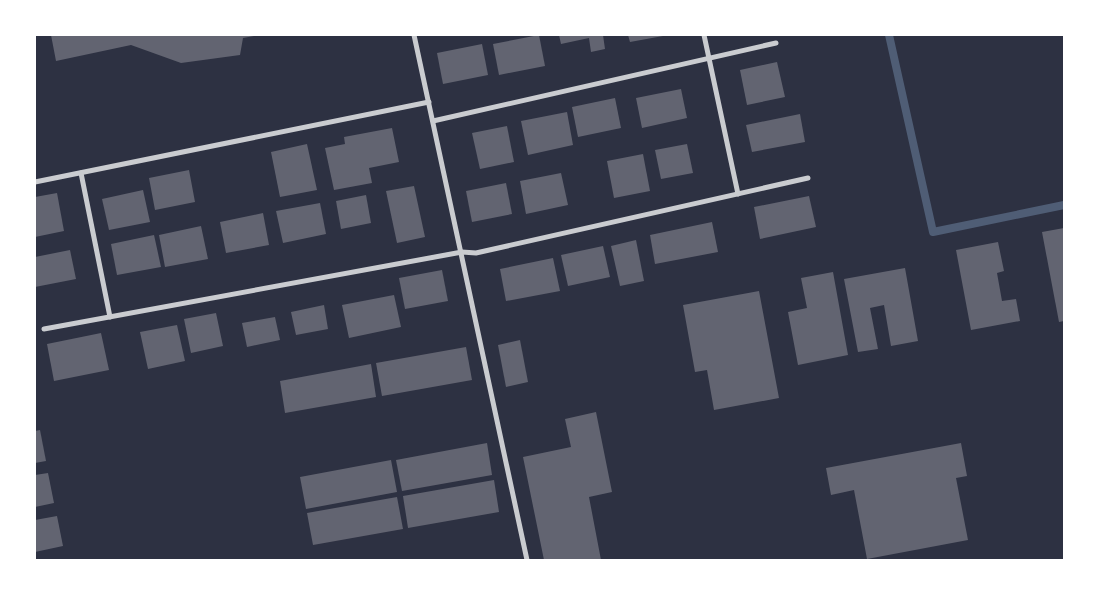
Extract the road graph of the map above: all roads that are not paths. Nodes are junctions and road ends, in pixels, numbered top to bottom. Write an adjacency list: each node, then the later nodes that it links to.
1 (414, 35): 5 (street)
2 (704, 35): 4 (street)
3 (776, 43): 4 (street)
4 (709, 58): 6 (street); 10 (street)
5 (429, 102): 6 (street); 7 (street)
6 (433, 121): 11 (street)
7 (81, 173): 9 (street); 12 (street)
8 (808, 178): 10 (street)
9 (35, 182)
10 (738, 194): 11 (street)
11 (462, 252): 12 (street); 14 (street)
12 (110, 317): 13 (street)
13 (44, 329)
14 (527, 560)

